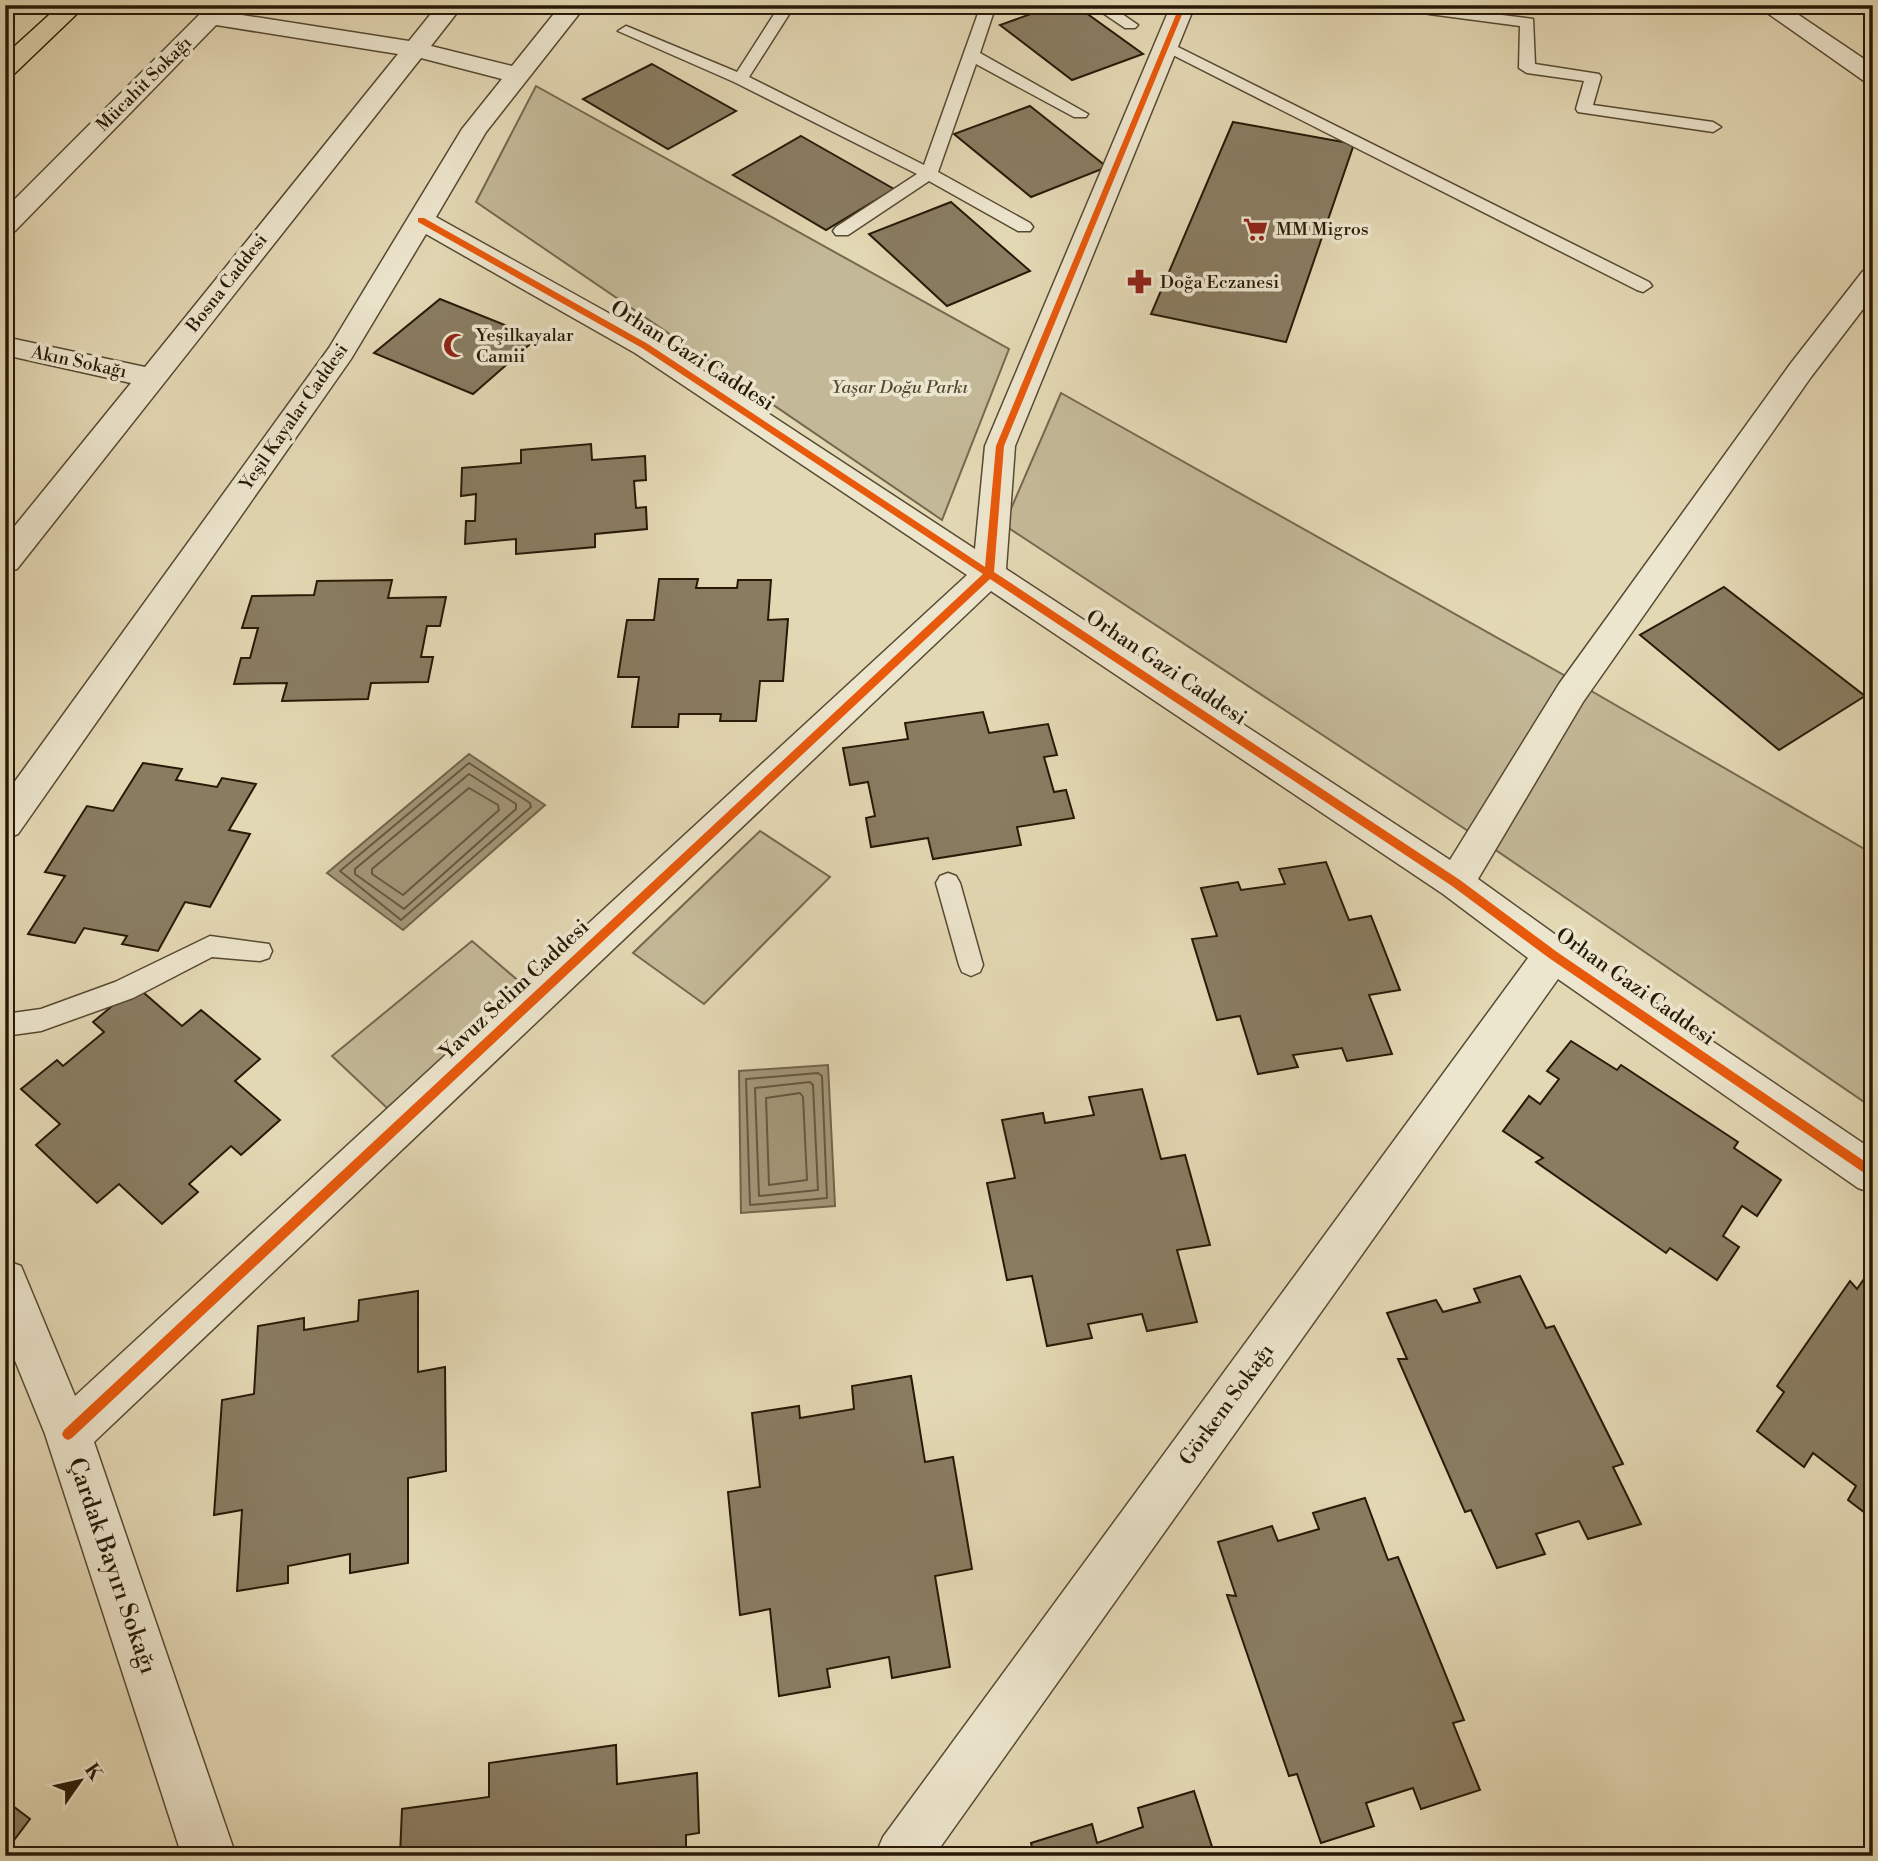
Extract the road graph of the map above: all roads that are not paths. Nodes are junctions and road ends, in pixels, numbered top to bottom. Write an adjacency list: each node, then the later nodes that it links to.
1 (74, 5): 15 (highway)
2 (451, 5): 13 (street, Bosna Caddesi)
3 (574, 5): 16 (street, Yeşil Kayalar Caddesi)
4 (788, 5): 18 (lane)
5 (989, 5): 14 (lane)
6 (1098, 5): 10 (lane)
7 (1183, 5): 12 (street)
8 (1768, 5): 17 (street)
9 (1428, 7): 20 (lane)
10 (1130, 24)
11 (626, 30): 18 (lane)
12 (1166, 46): 27 (lane); 31 (street)
13 (417, 50): 16 (street, Mücahit Sokağı); 23 (street, Mücahit Sokağı); 29 (street, Bosna Caddesi)
14 (969, 54): 19 (lane); 21 (lane)
15 (5, 69)
16 (519, 75): 22 (street, Yeşil Kayalar Caddesi)
17 (1873, 76)
18 (740, 79): 21 (lane)
19 (1080, 114)
20 (1713, 127)
21 (929, 174): 24 (lane); 25 (lane)
22 (421, 220): 31 (street, Orhan Gazi Caddesi); 32 (street, Yeşil Kayalar Caddesi)
23 (5, 225)
24 (1024, 227)
25 (842, 231)
26 (1873, 277): 34 (street)
27 (1643, 286)
28 (5, 346): 29 (street, Akın Sokağı)
29 (152, 379): 30 (street, Bosna Caddesi)
30 (5, 561)
31 (989, 574): 34 (street, Orhan Gazi Caddesi); 41 (street, Yavuz Selim Caddesi)
32 (5, 824)
33 (948, 883): 37 (lane)
34 (1456, 883): 36 (street, Orhan Gazi Caddesi)
35 (260, 951): 38 (lane)
36 (1553, 955): 39 (street, Orhan Gazi Caddesi); 43 (street, Görkem Sokağı)
37 (971, 965)
38 (5, 1025)
39 (1873, 1174)
40 (5, 1281): 41 (street, Çardak Bayırı Sokağı)
41 (68, 1434): 42 (street, Çardak Bayırı Sokağı)
42 (209, 1856)
43 (902, 1856)

